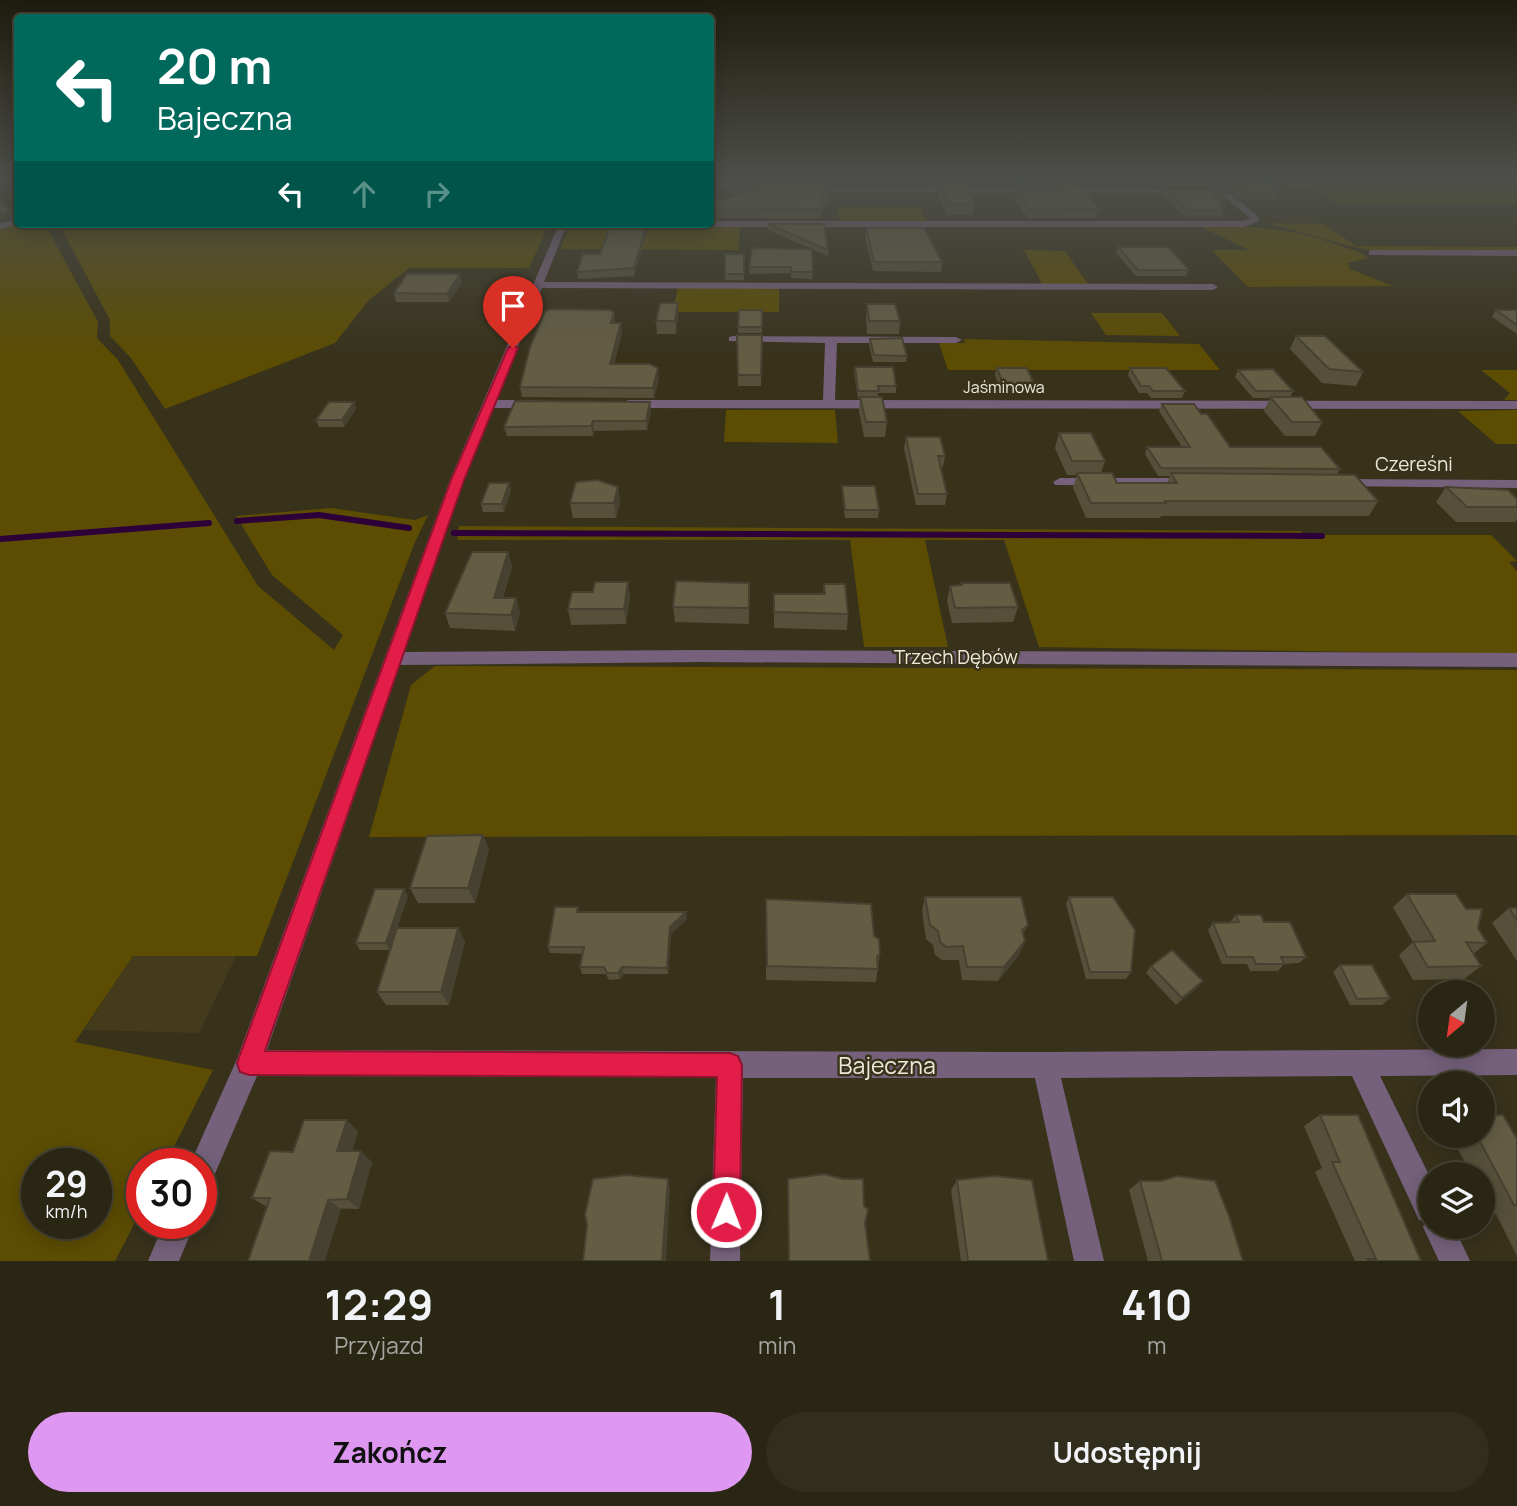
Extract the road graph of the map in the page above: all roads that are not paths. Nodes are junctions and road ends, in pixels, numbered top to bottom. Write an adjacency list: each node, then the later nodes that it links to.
1 (557, 238): 4 (street)
2 (1372, 253): 3 (street)
3 (1517, 253)
4 (538, 285): 5 (street); 9 (street)
5 (1213, 287)
6 (733, 339): 7 (street)
7 (831, 339): 8 (street); 12 (street)
8 (956, 340)
9 (491, 404): 10 (street); 18 (street)
10 (545, 404)
11 (613, 404): 12 (street, Jaśminowa)
12 (829, 405): 13 (street, Jaśminowa)
13 (1517, 405)
14 (1060, 482): 15 (street)
15 (1212, 482)
16 (1323, 483): 17 (street, Czereśni)
17 (1517, 484)
18 (395, 659): 19 (street, Trzech Dębów); 21 (street)
19 (1517, 660)
20 (1517, 1062): 22 (street, Bajeczna)
21 (249, 1063): 23 (street, Bajeczna); 25 (street)
22 (1360, 1064): 24 (street, Bajeczna); 26 (street)
23 (730, 1065): 24 (street, Bajeczna); 30 (street)
24 (1045, 1065): 31 (street)
25 (212, 1148)
26 (1418, 1184)
27 (173, 1239): 29 (street)
28 (1444, 1239): 32 (street)
29 (163, 1261)
30 (725, 1261)
31 (1088, 1261)
32 (1455, 1261)

